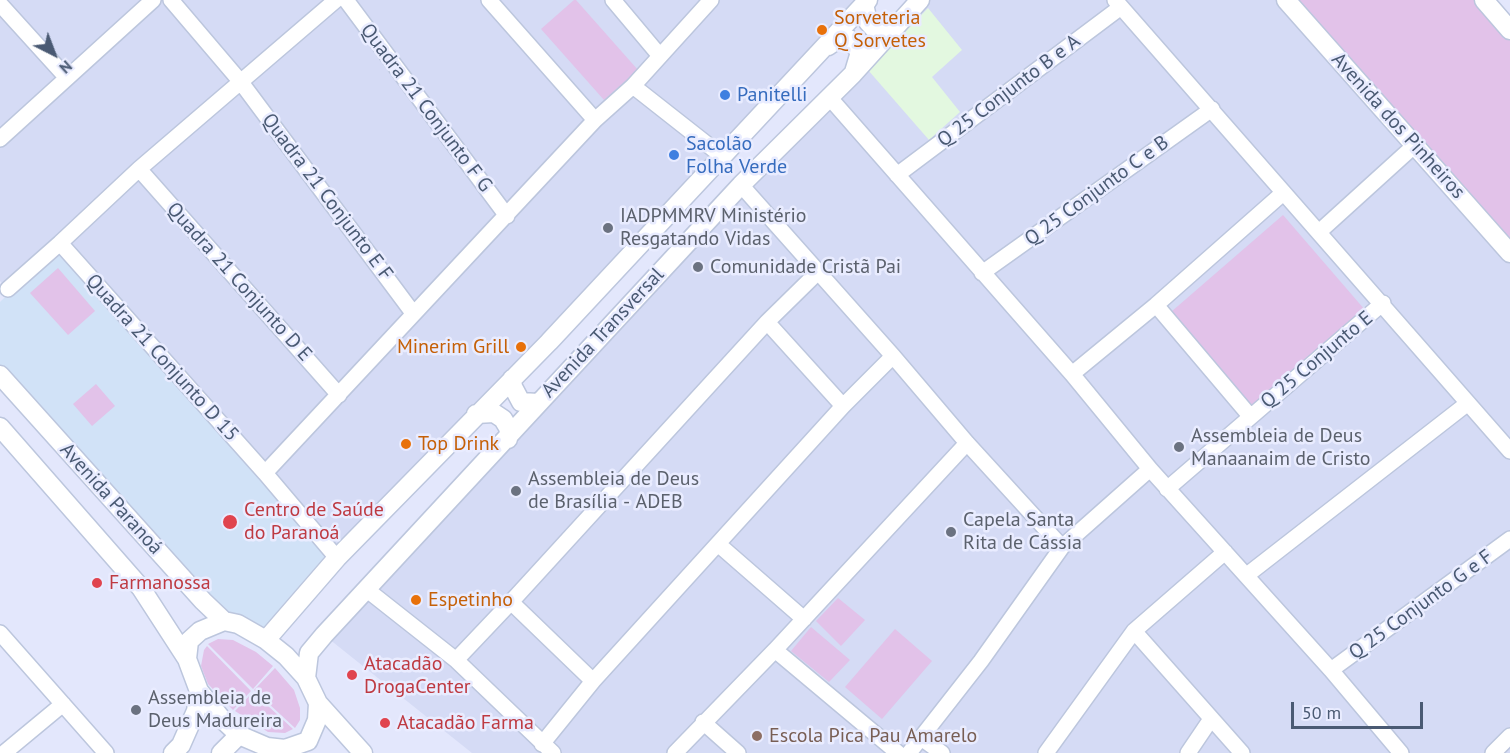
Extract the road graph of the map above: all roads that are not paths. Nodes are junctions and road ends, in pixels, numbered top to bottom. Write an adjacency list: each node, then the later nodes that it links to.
1 (153, 0): 19 (street)
2 (171, 0): 20 (street, Quadra 21 Conjunto E F)
3 (336, 0): 20 (street)
4 (346, 0): 32 (street, Quadra 21 Conjunto F G)
5 (613, 0): 17 (street)
6 (711, 0): 17 (street)
7 (920, 0): 14 (street, Avenida Transversal)
8 (1286, 0): 26 (street, Avenida dos Pinheiros)
9 (1484, 0): 15 (street)
10 (866, 2): 14 (street); 16 (street, Avenida Transversal)
11 (498, 3): 24 (street)
12 (0, 4): 19 (street)
13 (1118, 4): 23 (street); 29 (street, Q 25 Conjunto B e A)
14 (896, 27): 18 (street, Avenida Transversal)
15 (1510, 30)
16 (825, 48): 18 (street); 27 (street, Avenida Transversal)
17 (660, 56): 21 (street)
18 (853, 74): 22 (street, Avenida Transversal)
19 (67, 78): 25 (street)
20 (240, 81): 28 (street); 41 (street, Quadra 21 Conjunto E F)
21 (633, 86): 24 (street); 27 (street)
22 (829, 97): 29 (street); 30 (street, Avenida Transversal)
23 (1212, 109): 31 (street); 37 (street, Q 25 Conjunto C e B)
24 (595, 120): 32 (street)
25 (0, 138)
26 (1415, 145): 33 (street); 35 (street, Avenida dos Pinheiros)
27 (722, 156): 46 (street, Avenida Transversal)
28 (139, 169): 34 (street); 47 (street, Quadra 21 Conjunto D E)
29 (897, 175): 37 (street)
30 (741, 185): 36 (street); 48 (street, Avenida Transversal)
31 (1283, 193): 33 (street); 40 (street)
32 (507, 216): 41 (street)
33 (1319, 232): 39 (street)
34 (60, 243): 38 (street); 58 (street, Quadra 21 Conjunto D 15)
35 (1510, 253)
36 (818, 272): 42 (street); 43 (street)
37 (982, 273): 44 (street)
38 (8, 289)
39 (1383, 303): 49 (street); 52 (street, Q 25 Conjunto E)
40 (1156, 305): 44 (street); 52 (street)
41 (414, 313): 47 (street)
42 (767, 322): 50 (street); 67 (street)
43 (893, 356): 50 (street); 55 (street)
44 (1072, 374): 57 (street)
45 (0, 375): 69 (street, Avenida Paranoá)
46 (512, 379): 48 (street); 51 (street, Avenida Transversal)
47 (339, 395): 58 (street)
48 (538, 403): 54 (street, Avenida Transversal)
49 (1468, 403): 56 (street); 65 (street)
50 (843, 406): 61 (street)
51 (476, 414): 54 (street); 64 (street, Avenida Transversal)
52 (1250, 416): 59 (street, Q 25 Conjunto E)
53 (0, 427): 74 (street)
54 (508, 439): 66 (street, Avenida Transversal)
55 (967, 443): 62 (street); 68 (street)
56 (1510, 451)
57 (1150, 469): 59 (street); 62 (street)
58 (265, 473): 64 (street, Quadra 21 Conjunto D 15)
59 (1167, 489): 63 (street)
60 (1510, 539): 76 (street, Q 25 Conjunto G e F)
61 (718, 544): 68 (street); 78 (street)
62 (1062, 547): 86 (street)
63 (1225, 552): 65 (street); 70 (street)
64 (337, 558): 72 (street, Avenida Transversal)
65 (1247, 575): 76 (street)
66 (366, 589): 75 (street); 77 (street, Avenida Transversal)
67 (511, 602): 75 (street); 78 (street)
68 (804, 619): 73 (street)
69 (224, 621): 72 (street); 74 (street)
70 (1134, 631): 82 (street); 99 (street)
71 (0, 633): 81 (street)
72 (266, 640): 77 (street)
73 (775, 650): 83 (street); 96 (street)
74 (186, 659): 79 (street)
75 (456, 660): 88 (street)
76 (1331, 670): 102 (street)
77 (306, 678): 80 (street)
78 (593, 681): 88 (street)
79 (199, 691): 84 (street); 91 (street)
80 (318, 703): 89 (street); 93 (street)
81 (63, 704): 87 (street); 90 (street)
82 (1211, 719): 100 (street); 101 (street)
83 (703, 722): 94 (street); 95 (street)
84 (238, 735): 89 (street); 92 (street)
85 (1510, 736): 103 (street)
86 (921, 738): 97 (street); 98 (street)
87 (4, 748)
88 (548, 748)
89 (274, 750)
90 (106, 753)
91 (173, 753)
92 (221, 753)
93 (363, 753)
94 (675, 753)
95 (738, 753)
96 (898, 753)
97 (909, 753)
98 (942, 753)
99 (1046, 753)
100 (1188, 753)
101 (1242, 753)
102 (1401, 753)
103 (1493, 753)

